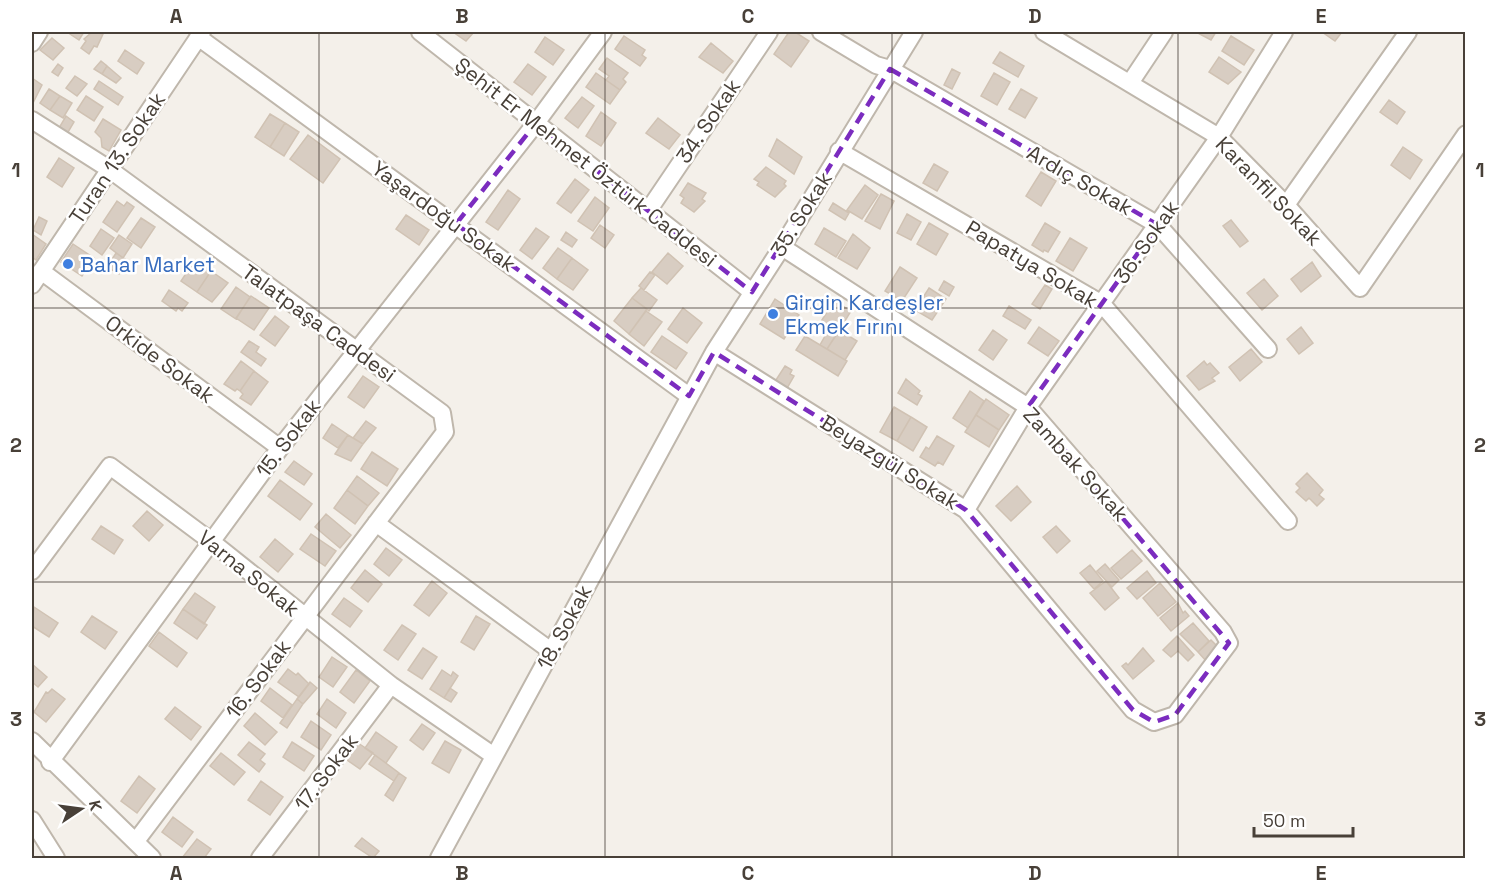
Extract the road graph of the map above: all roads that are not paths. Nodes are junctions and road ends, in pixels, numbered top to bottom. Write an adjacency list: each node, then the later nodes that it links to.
1 (39, 32): 12 (street)
2 (420, 32): 16 (street, Şehit Er Mehmet Öztürk Caddesi)
3 (603, 32): 16 (street, 15. Sokak)
4 (769, 32): 22 (street, 34. Sokak)
5 (821, 32): 13 (street, Ardıç Sokak)
6 (914, 32): 13 (street, 35. Sokak)
7 (1044, 32): 14 (street, Karanfil Sokak)
8 (1164, 32): 14 (street)
9 (1284, 32): 18 (street, 36. Sokak)
10 (1408, 32): 21 (street)
11 (200, 34): 20 (street, Turan 13. Sokak); 23 (street, Yaşardoğu Sokak)
12 (32, 43)
13 (891, 69): 19 (street, 35. Sokak); 24 (street, Ardıç Sokak)
14 (1130, 83): 18 (street, Karanfil Sokak)
15 (32, 120): 20 (street, Talatpaşa Caddesi)
16 (536, 123): 22 (street, Şehit Er Mehmet Öztürk Caddesi); 23 (street, 15. Sokak)
17 (1466, 134): 21 (street, Karanfil Sokak)
18 (1219, 137): 21 (street, Karanfil Sokak); 24 (street, 36. Sokak)
19 (840, 152): 25 (street, 35. Sokak); 29 (street, Papatya Sokak)
20 (109, 169): 26 (street, Turan 13. Sokak); 31 (street, Talatpaşa Caddesi)
21 (1286, 205)
22 (648, 211): 28 (street, Şehit Er Mehmet Öztürk Caddesi)
23 (456, 224): 31 (street, 15. Sokak); 33 (street, Yaşardoğu Sokak)
24 (1158, 225): 29 (street, 36. Sokak); 30 (street, Ardıç Sokak)
25 (782, 247): 28 (street, 35. Sokak); 34 (street, Zambak Sokak)
26 (41, 271): 27 (street, Turan 13. Sokak); 36 (street, Orkide Sokak)
27 (32, 285)
28 (752, 292): 32 (street, 35. Sokak)
29 (1102, 304): 34 (street, 36. Sokak); 38 (street, Papatya Sokak)
30 (1268, 349)
31 (356, 350): 35 (street, Talatpaşa Caddesi); 36 (street, 15. Sokak)
32 (714, 352): 33 (street, 35. Sokak); 37 (street, Beyazgül Sokak)
33 (689, 396): 43 (street, 18. Sokak)
34 (1028, 407): 37 (street, 36. Sokak); 45 (street, Zambak Sokak)
35 (445, 432): 39 (street, 16. Sokak)
36 (280, 448): 40 (street, 15. Sokak)
37 (966, 510): 45 (street, Beyazgül Sokak)
38 (1288, 521)
39 (376, 523): 42 (street, 16. Sokak); 43 (street)
40 (212, 542): 41 (street, Varna Sokak); 42 (street, Varna Sokak); 48 (street, 15. Sokak)
41 (32, 571)
42 (304, 617): 44 (street, Varna Sokak); 50 (street, 16. Sokak)
43 (551, 651): 47 (street, 18. Sokak)
44 (391, 685): 47 (street, Varna Sokak); 53 (street, 17. Sokak)
45 (1133, 710)
46 (32, 741): 48 (street)
47 (494, 756): 54 (street, 18. Sokak)
48 (50, 762): 50 (street)
49 (32, 820): 51 (street)
50 (135, 841): 52 (street)
51 (56, 858)
52 (152, 858)
53 (260, 858)
54 (438, 858)

